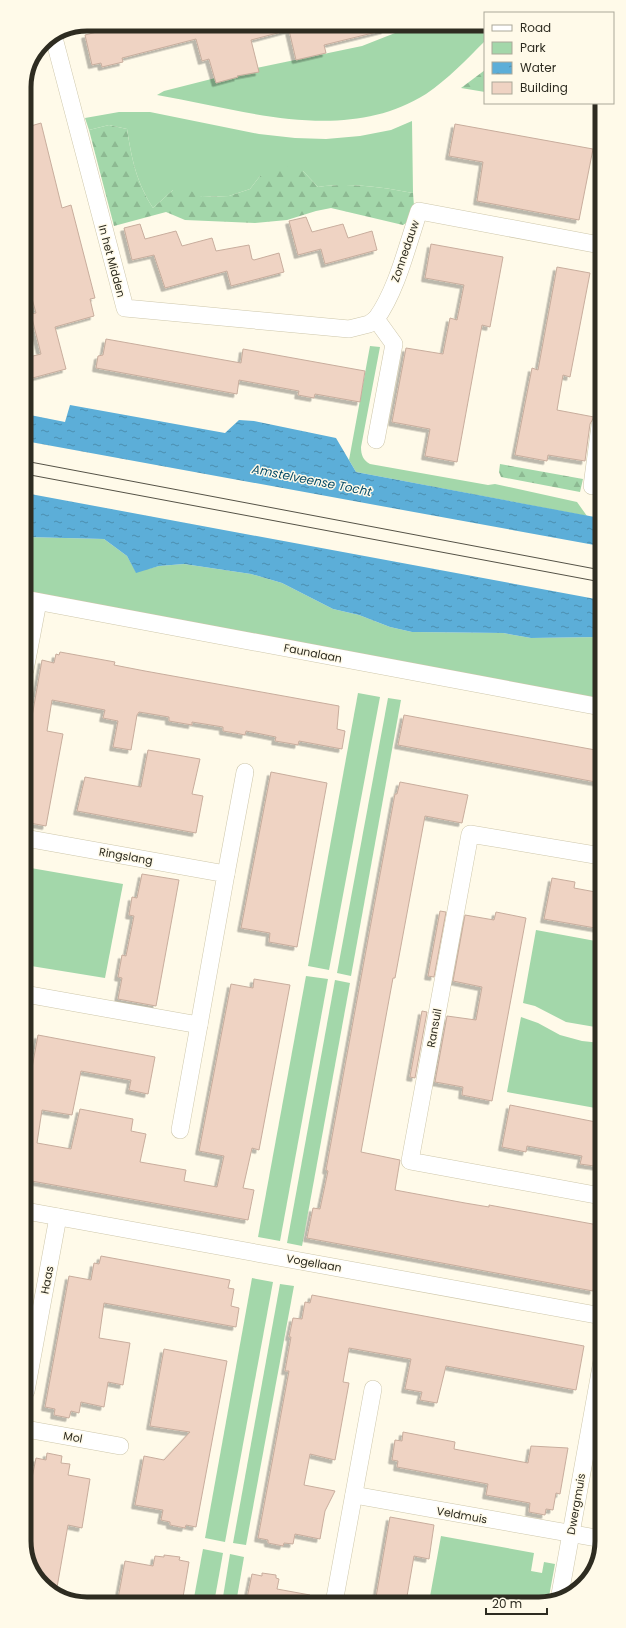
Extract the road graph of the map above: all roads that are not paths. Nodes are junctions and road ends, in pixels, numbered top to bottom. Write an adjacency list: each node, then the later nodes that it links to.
1 (55, 42): 3 (street, In het Midden)
2 (595, 244): 3 (street, Zonnedauw)
3 (376, 319): 4 (street)
4 (376, 440)
5 (595, 463): 6 (street)
6 (592, 486)
7 (31, 600): 8 (street, Faunalaan)
8 (595, 706)
9 (245, 772): 12 (street)
10 (31, 839): 12 (street, Ringslang)
11 (595, 855): 16 (street, Ransuil)
12 (226, 874): 14 (street)
13 (31, 995): 14 (street)
14 (199, 1025): 15 (street)
15 (180, 1130)
16 (595, 1195)
17 (31, 1212): 18 (street, Vogellaan)
18 (58, 1217): 19 (street, Vogellaan); 20 (street, Haas)
19 (595, 1315)
20 (31, 1364)
21 (373, 1389): 25 (street)
22 (595, 1399): 26 (street, Dwergmuis)
23 (31, 1430): 24 (street, Mol)
24 (120, 1446)
25 (354, 1495): 26 (street, Veldmuis); 29 (street)
26 (570, 1534): 27 (street, Veldmuis); 28 (street, Dwergmuis)
27 (595, 1538)
28 (560, 1592)
29 (335, 1597)

